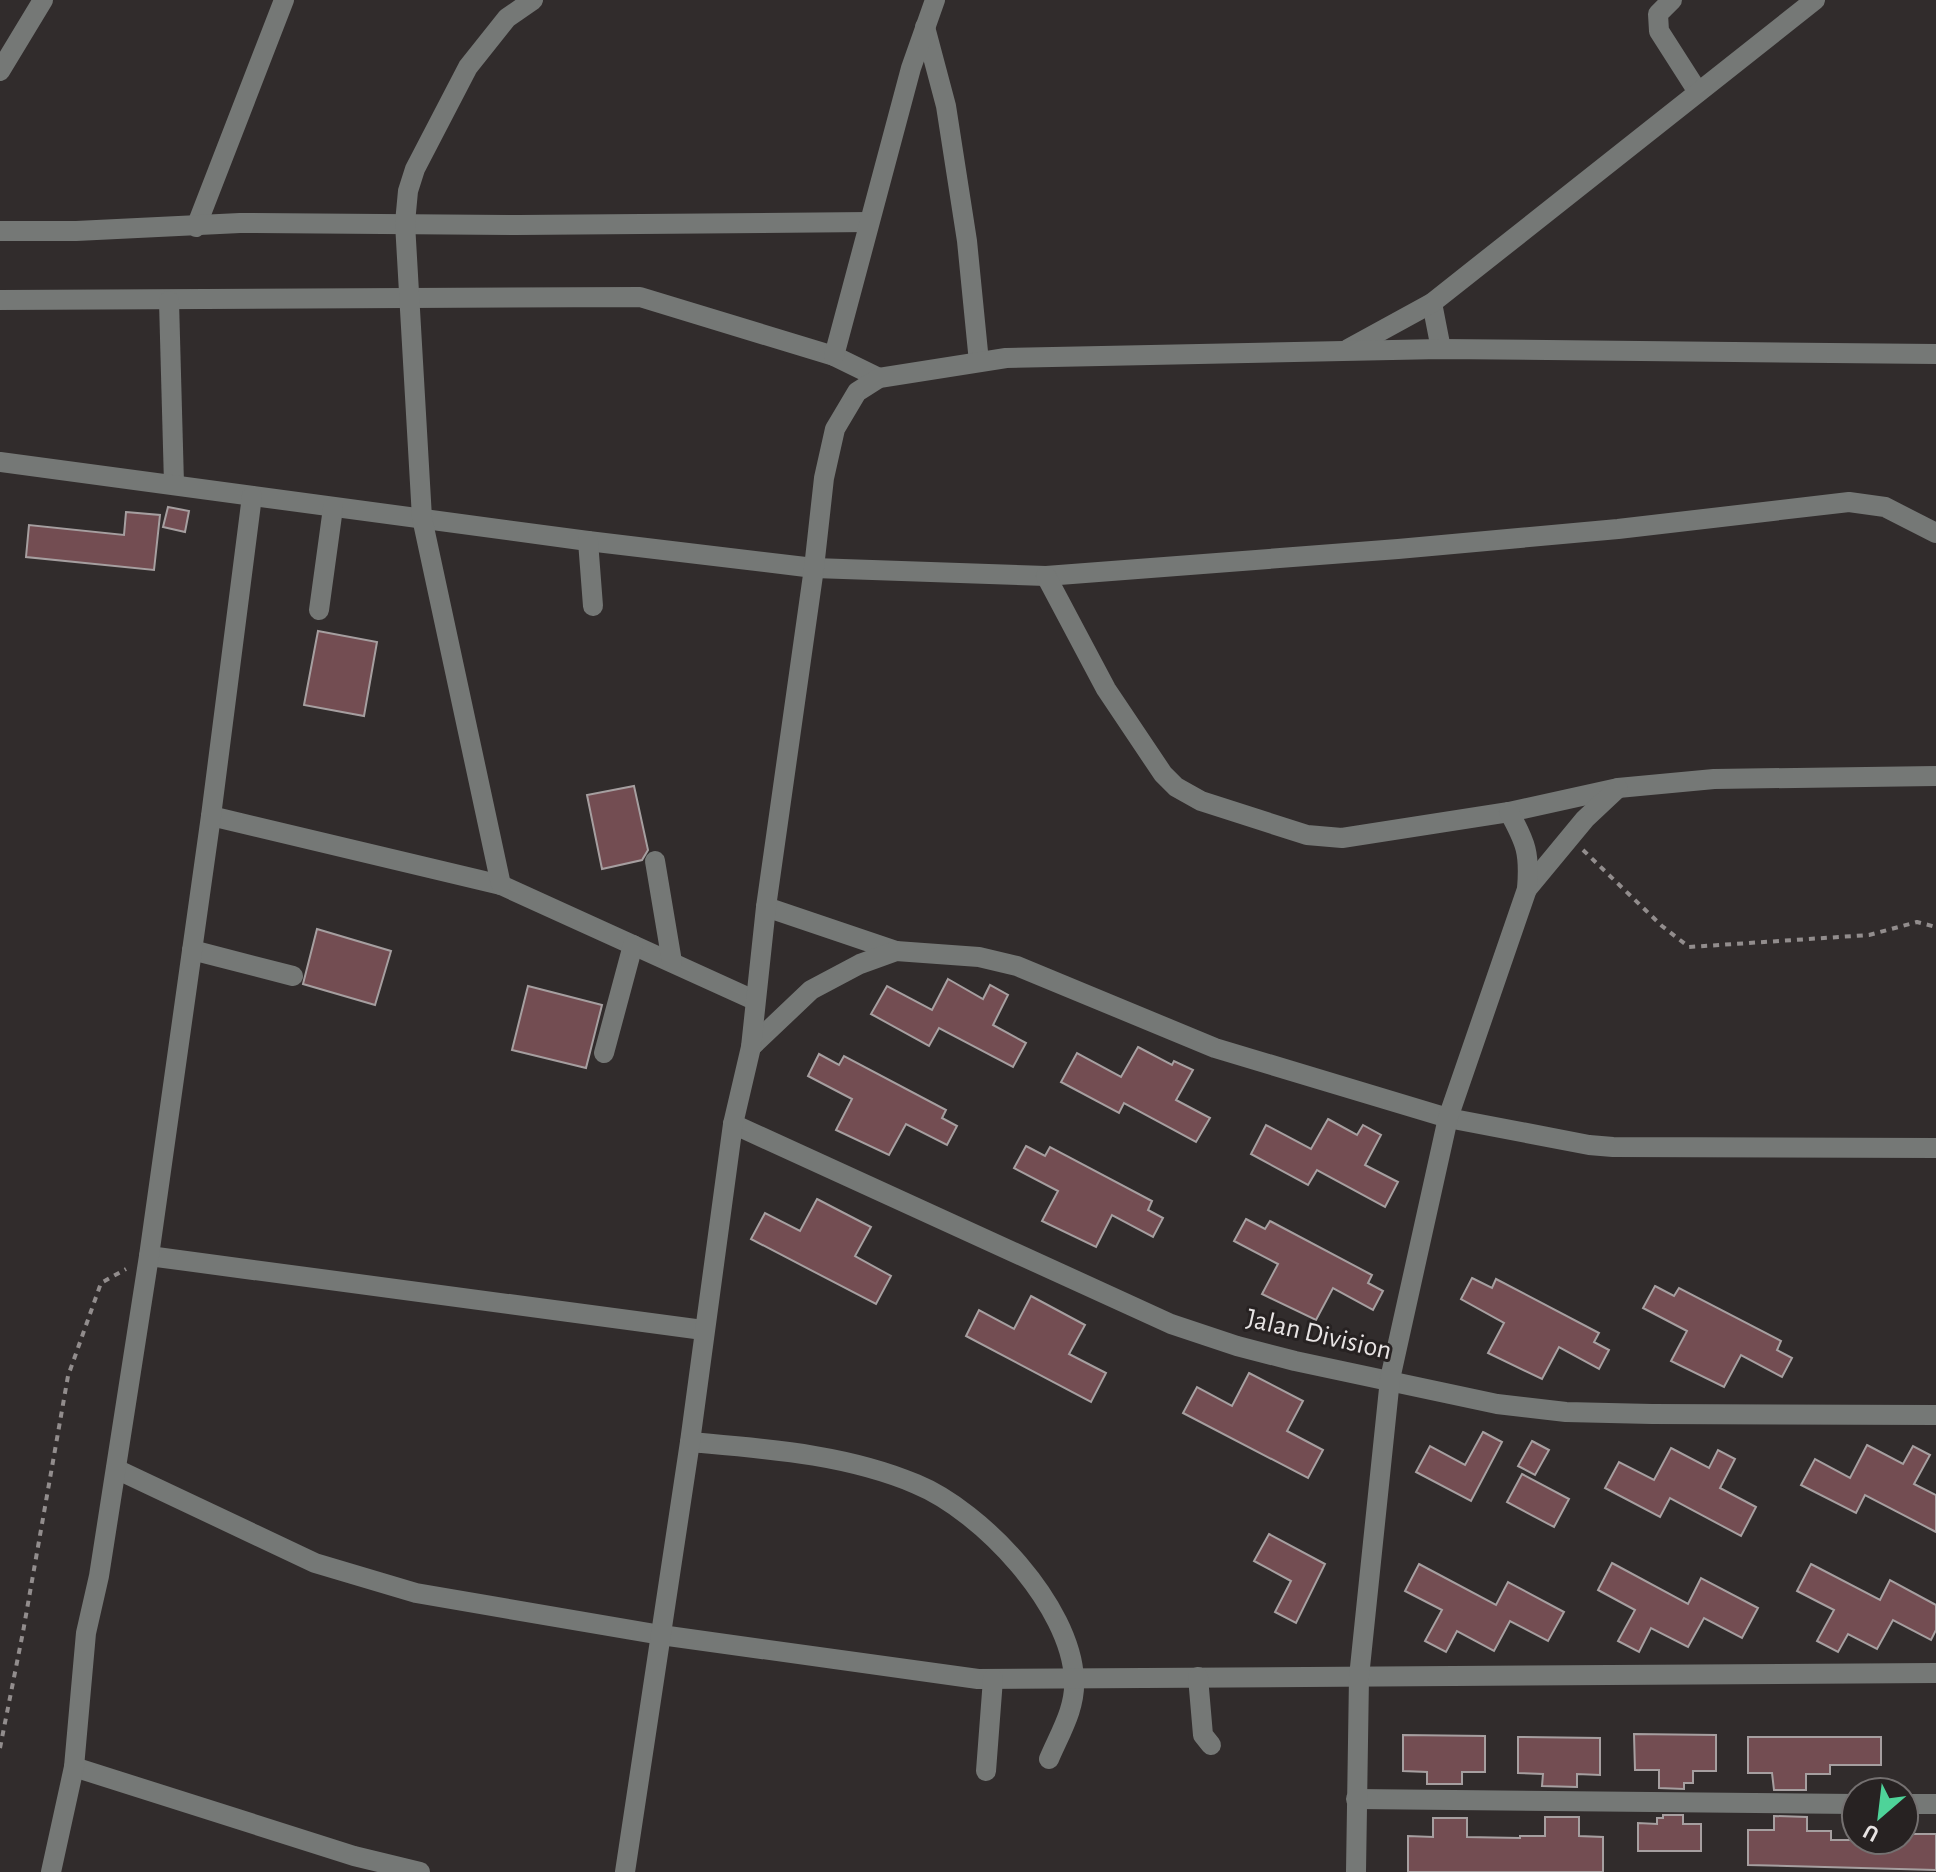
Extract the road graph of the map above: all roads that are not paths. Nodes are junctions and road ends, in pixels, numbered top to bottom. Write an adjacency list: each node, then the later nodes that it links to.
1 (43, 0): 8 (street)
2 (284, 0): 12 (street)
3 (533, 0): 11 (street)
4 (935, 0): 7 (street)
5 (1672, 0): 9 (street)
6 (1815, 0): 9 (street)
7 (925, 27): 10 (street); 22 (street)
8 (0, 71)
9 (1698, 92): 17 (street)
10 (869, 222): 11 (street); 21 (street)
11 (405, 223): 12 (street); 15 (street)
12 (196, 227): 13 (street)
13 (0, 231)
14 (0, 300): 16 (street)
15 (409, 300): 16 (street); 21 (street); 28 (street)
16 (169, 301): 25 (street)
17 (1432, 303): 18 (street); 19 (street)
18 (1441, 349): 19 (street); 20 (street)
19 (1345, 351): 22 (street)
20 (1936, 354)
21 (834, 356): 23 (street)
22 (979, 362): 23 (street)
23 (879, 378): 31 (street)
24 (0, 462): 25 (street)
25 (174, 484): 26 (street)
26 (252, 496): 27 (street); 38 (street)
27 (333, 508): 28 (street); 34 (street)
28 (422, 518): 30 (street); 40 (street)
29 (1936, 533): 32 (street)
30 (588, 541): 31 (street); 33 (street)
31 (814, 568): 32 (street); 42 (street)
32 (1046, 576): 37 (street)
33 (593, 606)
34 (319, 610)
35 (1936, 776): 36 (street)
36 (1618, 788): 37 (street); 41 (street)
37 (1509, 812): 41 (street)
38 (211, 816): 40 (street); 44 (street)
39 (655, 861): 46 (street)
40 (501, 885): 43 (street)
41 (1527, 889): 51 (street)
42 (766, 907): 45 (street); 48 (street)
43 (633, 945): 46 (street); 50 (street)
44 (192, 950): 47 (street); 54 (street)
45 (896, 951): 49 (street); 51 (street)
46 (672, 962): 48 (street)
47 (293, 976)
48 (754, 1000): 49 (street)
49 (751, 1047): 52 (street)
50 (604, 1053)
51 (1448, 1118): 53 (street); 56 (street)
52 (733, 1124): 55 (street); 56 (street, Jalan Division)
53 (1936, 1148)
54 (149, 1256): 55 (street); 59 (street)
55 (703, 1330): 58 (street)
56 (1390, 1379): 57 (street, Jalan Division); 63 (street)
57 (1936, 1415)
58 (690, 1442): 60 (street); 64 (street)
59 (116, 1469): 60 (street); 68 (street)
60 (661, 1635): 65 (street); 74 (street)
61 (1936, 1673): 63 (street)
62 (1198, 1677): 63 (street); 64 (street); 66 (street)
63 (1359, 1677): 70 (street)
64 (1075, 1678): 65 (street); 67 (street)
65 (993, 1679): 69 (street)
66 (1211, 1745)
67 (1049, 1759)
68 (74, 1767): 72 (street); 73 (street)
69 (986, 1771)
70 (1356, 1799): 71 (street); 75 (street)
71 (1840, 1804)
72 (51, 1872)
73 (420, 1872)
74 (625, 1872)
75 (1356, 1872)

